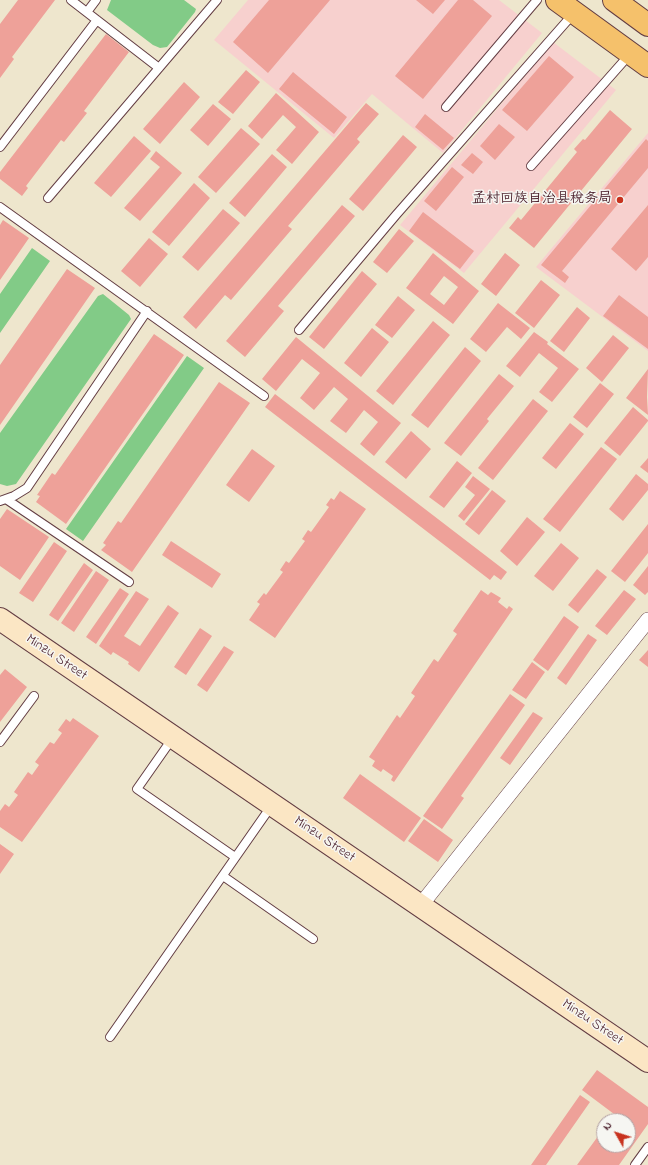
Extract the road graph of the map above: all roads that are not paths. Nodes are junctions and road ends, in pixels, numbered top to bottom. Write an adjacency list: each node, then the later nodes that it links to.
1 (71, 0): 7 (lane)
2 (96, 0): 7 (lane)
3 (217, 0): 12 (lane)
4 (537, 0): 13 (lane)
5 (614, 0): 9 (main road)
6 (566, 6): 10 (main road); 19 (lane)
7 (87, 12): 8 (lane)
8 (97, 20): 12 (lane); 14 (lane)
9 (648, 25)
10 (631, 53): 11 (main road); 15 (lane)
11 (648, 66)
12 (159, 68): 16 (lane)
13 (446, 107)
14 (0, 147)
15 (531, 166)
16 (48, 198)
17 (0, 207): 18 (lane)
18 (147, 312): 20 (lane); 21 (lane)
19 (299, 330)
20 (264, 396)
21 (3, 500): 22 (lane)
22 (129, 582)
23 (0, 619): 26 (main road, Minzu Street)
24 (648, 620): 31 (street)
25 (34, 696): 27 (lane)
26 (173, 737): 28 (main road, Minzu Street); 29 (lane)
27 (0, 742)
28 (272, 805): 29 (lane); 31 (main road, Minzu Street)
29 (235, 857): 30 (lane)
30 (223, 876): 32 (lane); 33 (lane)
31 (420, 906): 34 (main road, Minzu Street)
32 (313, 938)
33 (110, 1037)
34 (648, 1062)
35 (648, 1147): 36 (lane)
36 (636, 1165)

